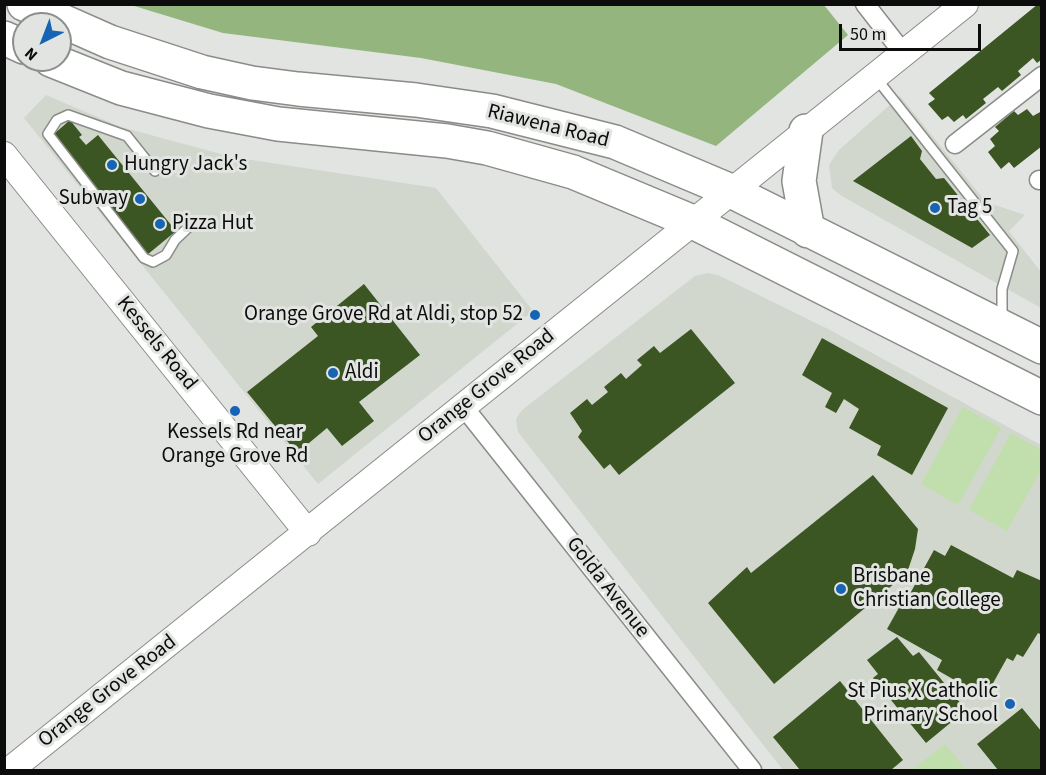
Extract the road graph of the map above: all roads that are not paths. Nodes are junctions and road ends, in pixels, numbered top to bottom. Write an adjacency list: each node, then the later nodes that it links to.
1 (24, 4): 12 (highway, Riawena Road)
2 (864, 4): 4 (street)
3 (965, 4): 4 (main road, Orange Grove Road)
4 (904, 54): 6 (main road, Orange Grove Road)
5 (72, 68): 14 (highway, Riawena Road)
6 (875, 76): 8 (main road, Orange Grove Road); 16 (lane)
7 (1041, 76): 9 (street)
8 (806, 131): 12 (main road, Orange Grove Road); 15 (highway)
9 (955, 144)
10 (4, 155): 20 (main road, Kessels Road)
11 (154, 171): 13 (lane)
12 (731, 191): 14 (main road, Orange Grove Road); 15 (highway, Riawena Road)
13 (195, 220)
14 (693, 222): 18 (highway, Riawena Road); 19 (main road, Orange Grove Road)
15 (808, 231): 16 (highway, Riawena Road)
16 (1002, 328): 17 (highway, Riawena Road)
17 (1041, 347)
18 (1041, 398)
19 (463, 406): 20 (main road, Orange Grove Road); 22 (street, Golda Avenue)
20 (308, 533): 21 (main road, Orange Grove Road)
21 (9, 771)
22 (752, 771)

